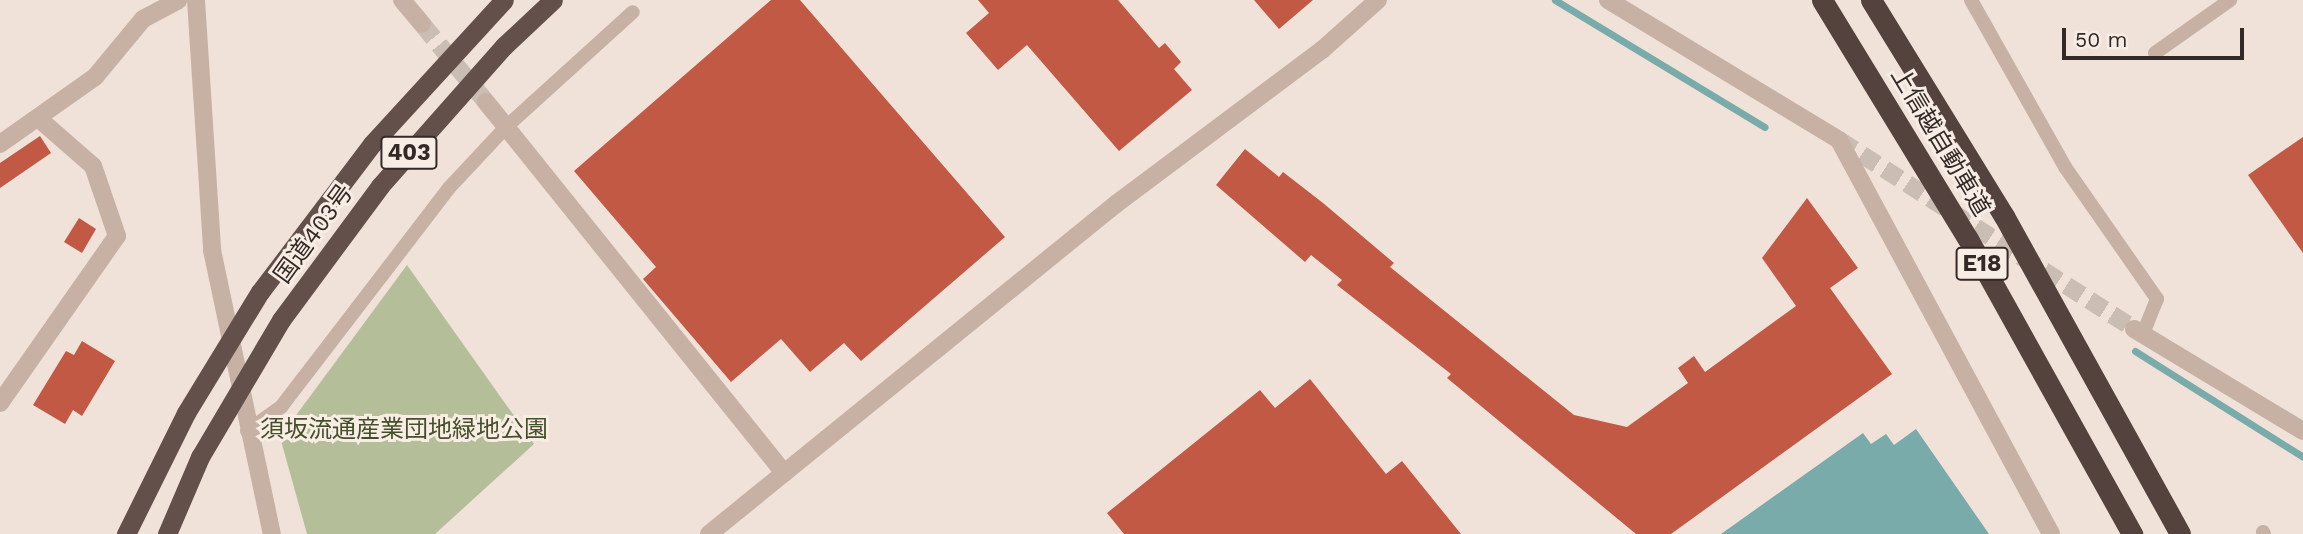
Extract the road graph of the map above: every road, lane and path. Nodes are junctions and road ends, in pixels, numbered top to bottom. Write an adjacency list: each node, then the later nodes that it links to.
1 (178, 0): 16 (street)
2 (195, 0): 22 (street)
3 (402, 0): 13 (street)
4 (504, 0): 24 (highway, 国道403号 / 403, bridge)
5 (554, 0): 25 (highway, 国道403号 / 403, bridge)
6 (1378, 0): 23 (street)
7 (1608, 0): 28 (street)
8 (1822, 0): 29 (highway, 上信越自動車道 / E18)
9 (1871, 0): 30 (highway, 上信越自動車道 / E18)
10 (1972, 0): 19 (lane)
11 (2230, 0): 14 (lane)
12 (633, 12): 17 (lane)
13 (422, 24)
14 (2155, 53)
15 (486, 102): 17 (street)
16 (38, 118): 18 (street); 20 (street)
17 (506, 127): 22 (lane); 23 (street)
18 (0, 144)
19 (2138, 331): 21 (street)
20 (0, 403)
21 (2303, 430)
22 (247, 431): 26 (street)
23 (784, 473): 27 (street)
24 (126, 534)
25 (167, 534)
26 (272, 534)
27 (709, 534)
28 (2051, 534)
29 (2132, 534)
30 (2180, 534)

